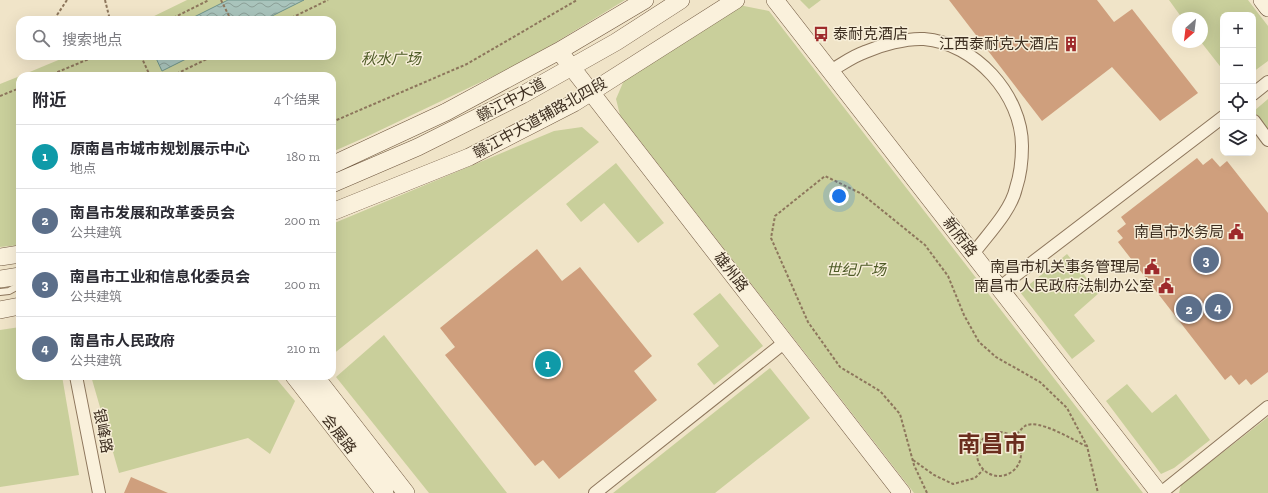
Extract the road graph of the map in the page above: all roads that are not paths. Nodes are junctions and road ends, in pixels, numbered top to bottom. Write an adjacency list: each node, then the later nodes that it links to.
1 (645, 0): 7 (street, 赣江中大道)
2 (681, 0): 8 (street, 赣江中大道)
3 (736, 0): 11 (street, 赣江中大道辅路北四段)
4 (775, 0): 9 (street, 新府路)
5 (1262, 0): 6 (street)
6 (1268, 8)
7 (559, 51): 8 (street, 雄州路); 16 (street, 赣江中大道)
8 (572, 67): 11 (street, 雄州路); 17 (street, 赣江中大道)
9 (830, 71): 19 (street, 新府路); 19 (street)
10 (1268, 82): 12 (street)
11 (591, 92): 18 (street, 赣江中大道辅路北四段); 29 (street, 雄州路)
12 (1256, 92)
13 (1220, 119): 25 (street)
14 (1256, 124): 15 (street)
15 (1268, 140)
16 (336, 163)
17 (336, 182)
18 (336, 210)
19 (972, 254): 25 (street, 新府路)
20 (16, 255): 21 (street)
21 (0, 257)
22 (16, 277): 23 (street)
23 (0, 279)
24 (16, 287): 26 (lane)
25 (999, 288): 39 (street, 新府路)
26 (0, 292)
27 (16, 307): 28 (street)
28 (0, 310)
29 (785, 342): 37 (street); 38 (street, 雄州路)
30 (77, 380): 34 (street, 银峰路)
31 (297, 380): 35 (street, 会展路)
32 (318, 380): 36 (street, 会展路)
33 (1268, 407): 39 (street)
34 (99, 493)
35 (385, 493)
36 (406, 493)
37 (595, 493)
38 (902, 493)
39 (1160, 493)

